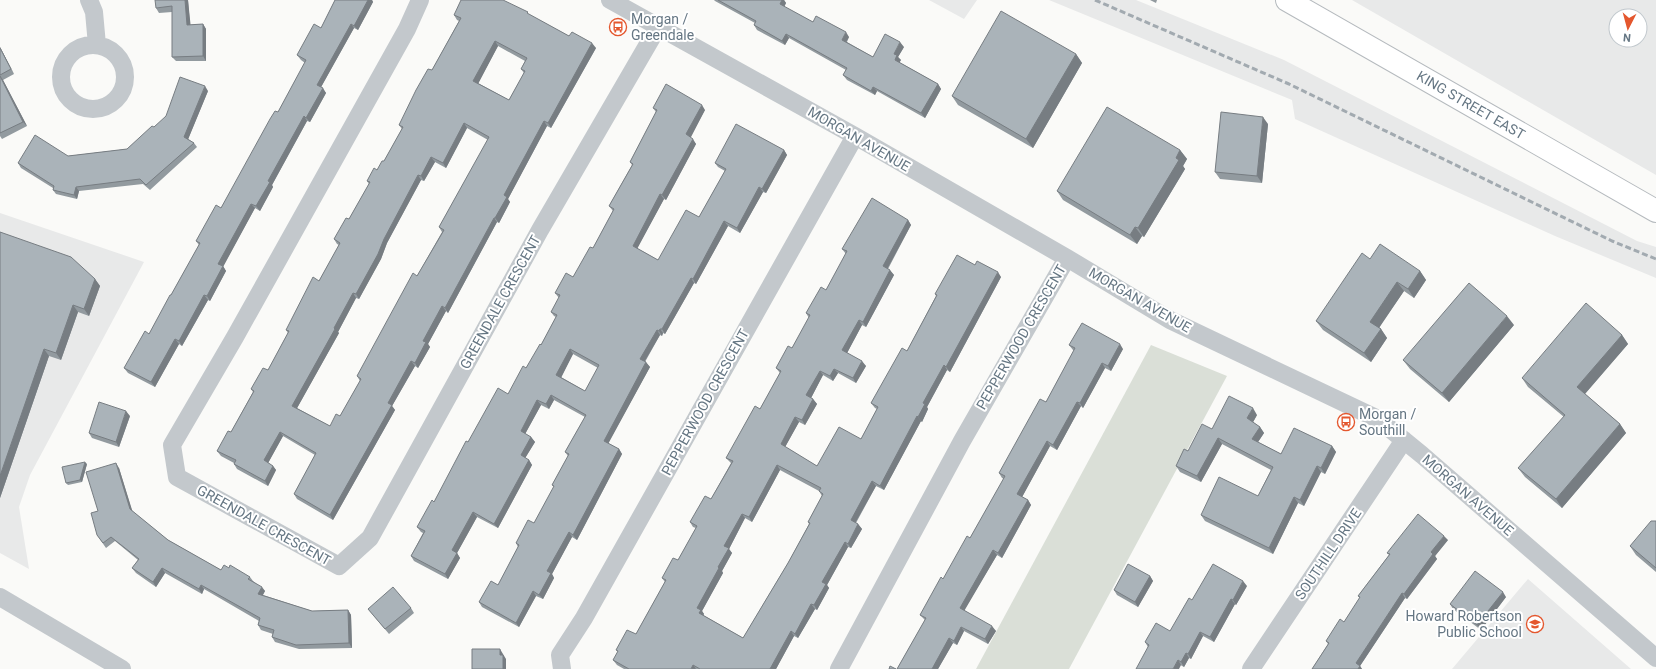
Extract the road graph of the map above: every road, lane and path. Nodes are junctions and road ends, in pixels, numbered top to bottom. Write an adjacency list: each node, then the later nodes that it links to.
1 (88, 0): 6 (street)
2 (420, 0): 5 (street, GREENDALE CRESCENT)
3 (610, 0): 5 (street, MORGAN AVENUE)
4 (1287, 0): 8 (main road, KING STREET EAST)
5 (658, 27): 7 (street, MORGAN AVENUE)
6 (97, 45)
7 (855, 136): 9 (street, MORGAN AVENUE); 14 (street, PEPPERWOOD CRESCENT)
8 (1656, 211)
9 (1067, 258): 10 (street, MORGAN AVENUE); 15 (street, PEPPERWOOD CRESCENT)
10 (1404, 440): 12 (street, MORGAN AVENUE); 16 (street, SOUTHILL DRIVE)
11 (0, 597): 13 (street)
12 (1656, 658)
13 (122, 669)
14 (562, 669)
15 (839, 669)
16 (1251, 669)

